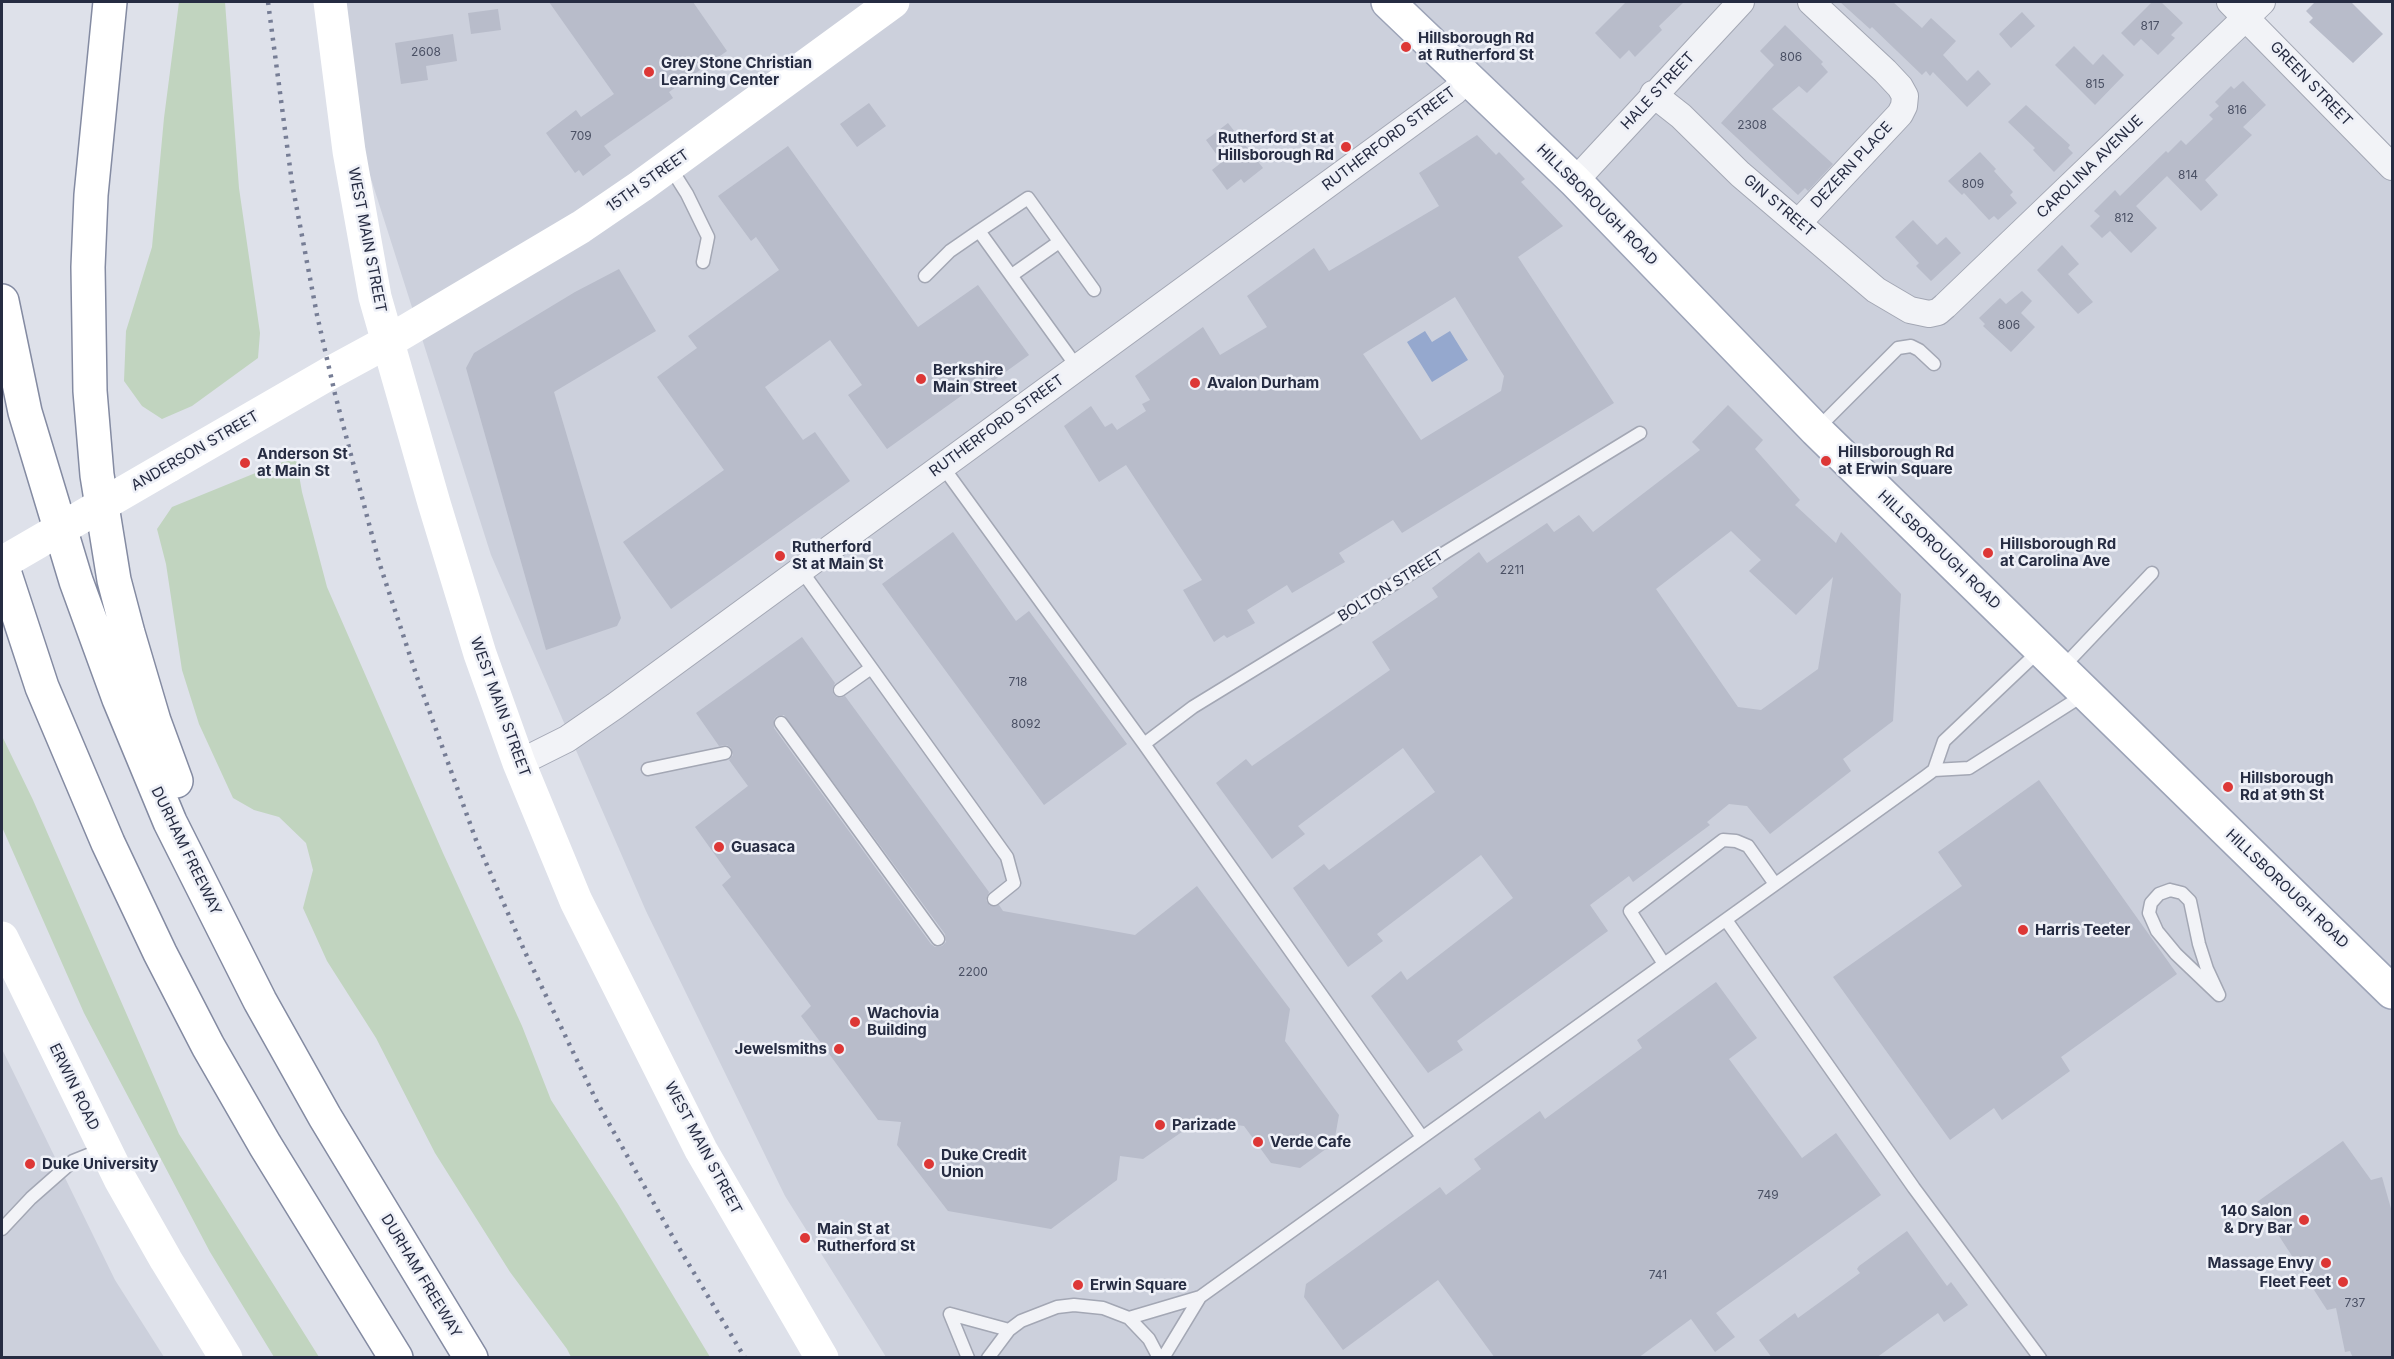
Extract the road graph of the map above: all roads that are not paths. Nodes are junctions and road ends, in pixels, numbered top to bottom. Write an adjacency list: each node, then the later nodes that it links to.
1 (110, 2): 51 (main road)
2 (330, 2): 22 (main road, WEST MAIN STREET)
3 (893, 2): 10 (main road, 15TH STREET)
4 (1388, 2): 8 (main road, HILLSBOROUGH ROAD)
5 (1741, 2): 9 (street, HALE STREET)
6 (1811, 2): 13 (street, DEZERN PLACE)
7 (2246, 7): 11 (street, GREEN STREET); 21 (street, CAROLINA AVENUE)
8 (1467, 79): 12 (main road, HILLSBOROUGH ROAD); 24 (street, RUTHERFORD STREET)
9 (1653, 94): 12 (street, HALE STREET); 13 (street, GIN STREET)
10 (669, 166): 16 (lane); 22 (main road, 15TH STREET)
11 (2392, 167)
12 (1575, 181): 25 (main road, HILLSBOROUGH ROAD)
13 (1798, 223): 21 (street, GIN STREET)
14 (979, 231): 15 (lane); 17 (lane); 18 (lane)
15 (1059, 242): 17 (lane); 19 (lane)
16 (703, 262)
17 (1012, 275): 24 (lane)
18 (925, 276)
19 (1094, 290)
20 (2, 301): 51 (main road, DURHAM FREEWAY)
21 (1910, 310)
22 (389, 341): 28 (main road, ANDERSON STREET, bridge); 40 (main road, WEST MAIN STREET)
23 (1934, 364): 25 (lane)
24 (1077, 367): 27 (street, RUTHERFORD STREET)
25 (1816, 430): 32 (main road, HILLSBOROUGH ROAD)
26 (1640, 433): 38 (lane, BOLTON STREET)
27 (942, 467): 29 (street, RUTHERFORD STREET); 38 (lane)
28 (2, 564): 34 (main road)
29 (801, 570): 33 (lane); 40 (street, RUTHERFORD STREET)
30 (2152, 573): 32 (lane)
31 (2, 603): 34 (main road)
32 (2051, 659): 36 (main road, HILLSBOROUGH ROAD); 42 (lane)
33 (871, 668): 35 (lane); 44 (lane)
34 (42, 687): 59 (main road)
35 (840, 690)
36 (2086, 693): 42 (lane); 49 (main road, HILLSBOROUGH ROAD)
37 (781, 723): 47 (lane)
38 (1144, 744): 52 (lane)
39 (725, 753): 41 (lane)
40 (519, 763): 61 (main road, WEST MAIN STREET)
41 (648, 770)
42 (1934, 770): 43 (lane)
43 (1775, 884): 45 (lane); 48 (lane)
44 (994, 899)
45 (1726, 920): 48 (lane); 65 (lane)
46 (2, 938): 53 (main road, ERWIN ROAD)
47 (938, 939)
48 (1664, 964): 52 (lane)
49 (2392, 992)
50 (2219, 995): 50 (lane)
51 (260, 1001): 60 (main road, DURHAM FREEWAY)
52 (1422, 1137): 55 (lane)
53 (104, 1148): 54 (lane); 58 (main road, ERWIN ROAD)
54 (2, 1229)
55 (1200, 1297): 56 (lane); 64 (lane)
56 (1129, 1318): 57 (lane); 64 (lane)
57 (1009, 1330): 62 (lane); 63 (lane)
58 (226, 1358)
59 (396, 1358)
60 (471, 1358)
61 (822, 1358)
62 (968, 1358)
63 (988, 1358)
64 (1161, 1358)
65 (2040, 1358)

